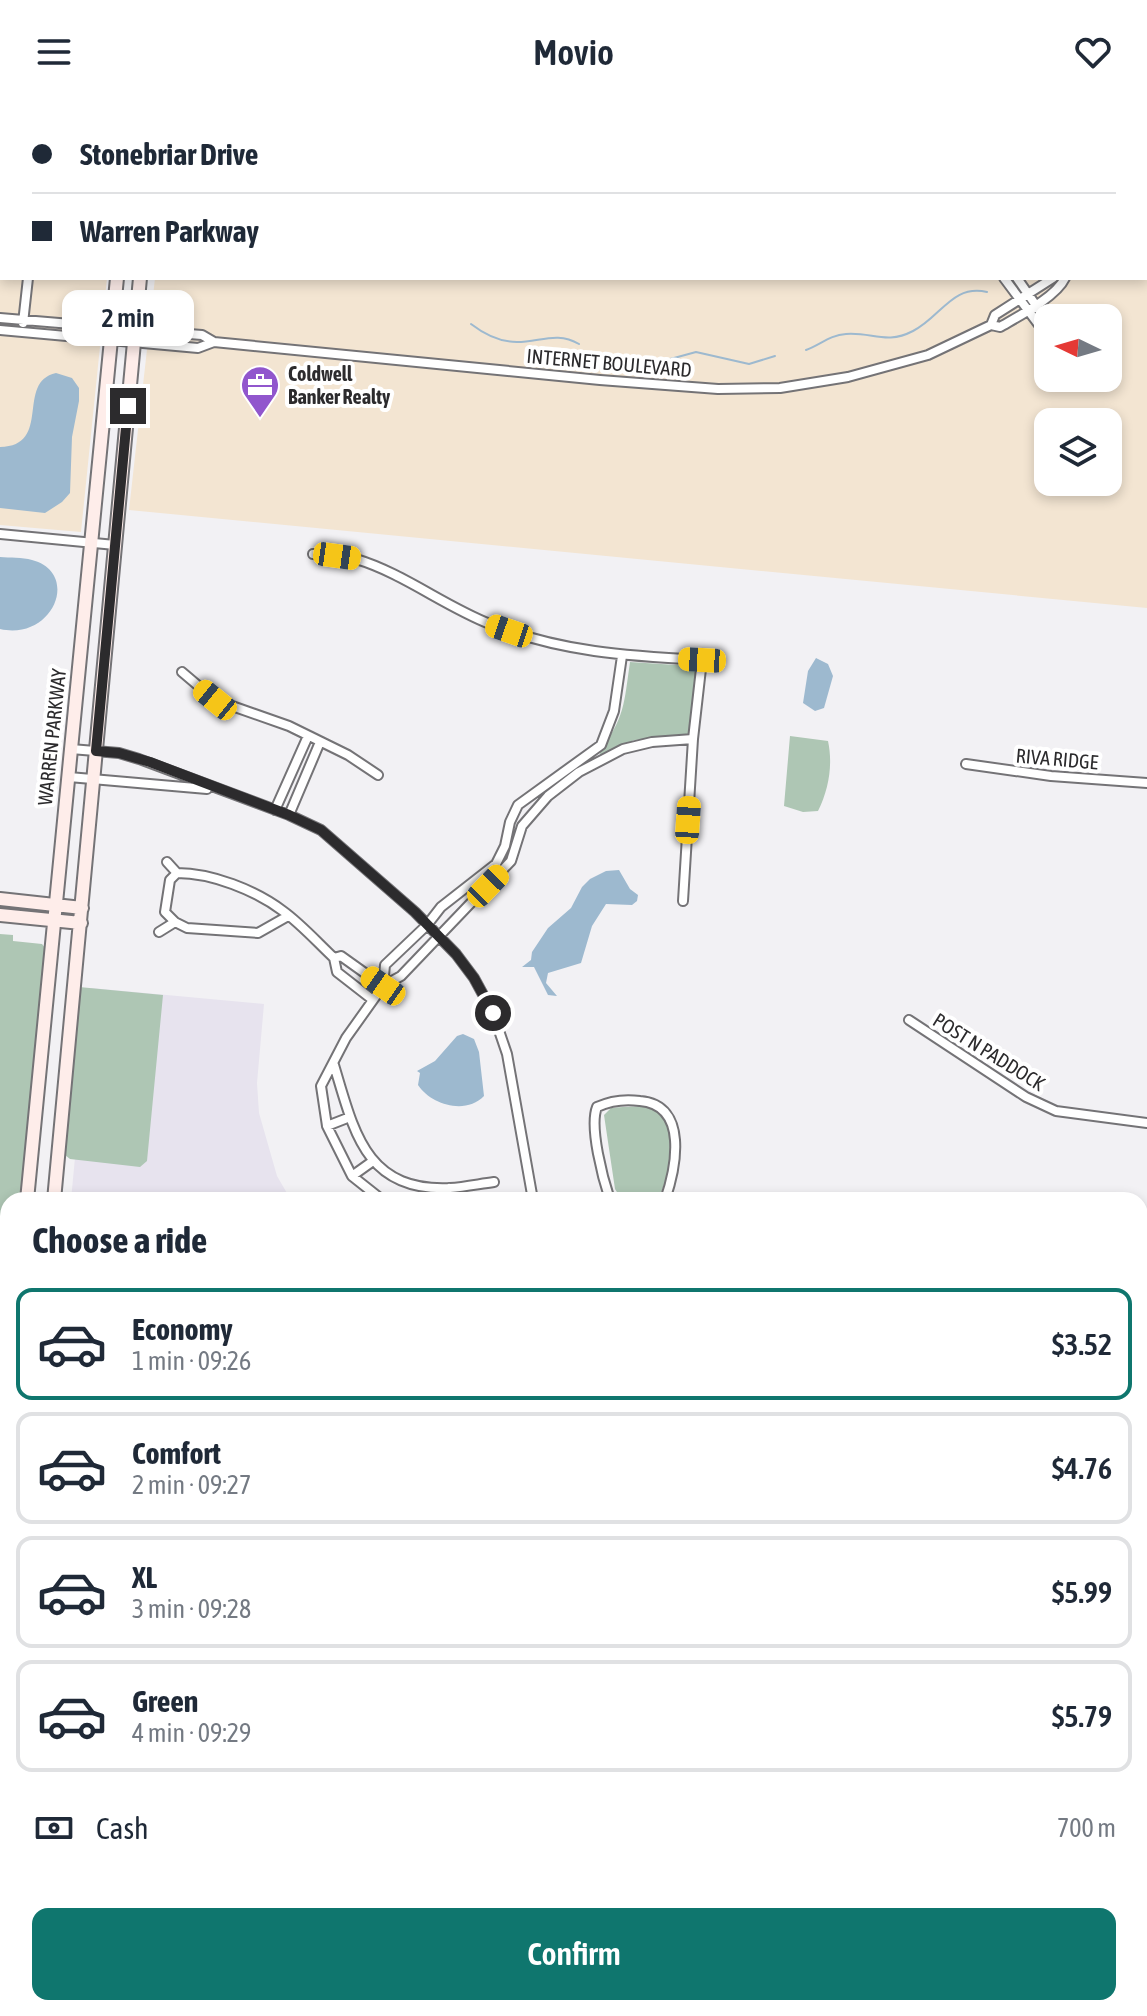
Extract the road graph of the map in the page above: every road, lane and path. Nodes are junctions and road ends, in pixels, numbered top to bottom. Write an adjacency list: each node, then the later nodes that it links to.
1 (28, 280): 13 (street)
2 (117, 280): 17 (main road, WARREN PARKWAY)
3 (140, 280): 18 (main road)
4 (1006, 280): 8 (street)
5 (1018, 280): 8 (street)
6 (1050, 280): 8 (street, INTERNET BOULEVARD)
7 (1064, 280): 9 (street, INTERNET BOULEVARD)
8 (1024, 298): 9 (street); 14 (street, INTERNET BOULEVARD)
9 (1031, 308): 10 (street); 11 (street); 14 (street, INTERNET BOULEVARD)
10 (1034, 311)
11 (1034, 313)
12 (0, 318): 13 (street)
13 (23, 320): 16 (street); 17 (street)
14 (991, 325): 19 (street, INTERNET BOULEVARD)
15 (0, 330): 16 (street)
16 (22, 332): 17 (street)
17 (112, 334): 18 (street, INTERNET BOULEVARD); 21 (main road, WARREN PARKWAY)
18 (134, 337): 19 (street, INTERNET BOULEVARD); 19 (street, INTERNET BOULEVARD); 22 (main road)
19 (214, 342)
20 (0, 534): 21 (street)
21 (92, 543): 22 (street); 29 (main road, WARREN PARKWAY)
22 (115, 545): 30 (main road)
23 (313, 554): 24 (street)
24 (622, 656): 27 (street); 52 (street)
25 (182, 672): 26 (street)
26 (308, 736): 28 (street); 39 (street)
27 (693, 739): 44 (street); 54 (street)
28 (320, 742): 33 (street); 40 (street)
29 (71, 749): 30 (street); 34 (main road, WARREN PARKWAY)
30 (96, 751): 31 (street); 35 (main road)
31 (154, 763): 36 (street); 38 (street)
32 (966, 764): 37 (street, RIVA RIDGE)
33 (378, 775)
34 (69, 777): 35 (street); 45 (main road, WARREN PARKWAY)
35 (94, 778): 36 (street); 46 (main road)
36 (149, 783): 38 (street)
37 (1147, 783)
38 (217, 790): 39 (street)
39 (275, 810): 40 (street)
40 (289, 815): 52 (street)
41 (167, 862): 42 (street)
42 (177, 873): 48 (street); 50 (street)
43 (0, 899): 45 (main road)
44 (683, 901)
45 (56, 905): 46 (main road); 49 (main road, WARREN PARKWAY)
46 (82, 908): 51 (main road)
47 (0, 915): 49 (main road)
48 (288, 916): 50 (street); 55 (street)
49 (55, 920): 51 (main road); 65 (main road, WARREN PARKWAY)
50 (175, 922): 53 (street)
51 (81, 923): 64 (main road)
52 (427, 925): 54 (street); 56 (street)
53 (159, 932)
54 (439, 938): 56 (street); 73 (street)
55 (334, 958): 56 (street); 57 (street)
56 (383, 986): 57 (street)
57 (373, 1000): 59 (street)
58 (909, 1020): 61 (street, POST N PADDOCK)
59 (334, 1065): 60 (street); 62 (street)
60 (350, 1117): 62 (street); 63 (street)
61 (1147, 1123)
62 (327, 1126): 66 (street)
63 (373, 1161): 66 (street); 68 (street)
64 (58, 1162): 65 (main road); 70 (main road)
65 (31, 1163): 69 (main road, WARREN PARKWAY)
66 (352, 1176): 71 (street)
67 (494, 1182): 68 (street)
68 (449, 1188): 72 (street)
69 (28, 1192)
70 (55, 1192)
71 (372, 1192)
72 (444, 1192)
73 (532, 1192)
74 (608, 1192): 75 (street)
75 (667, 1192)

